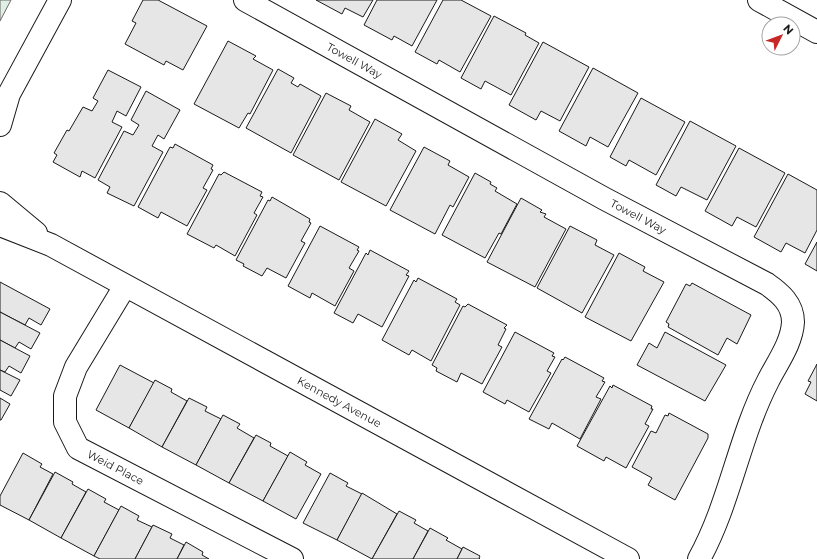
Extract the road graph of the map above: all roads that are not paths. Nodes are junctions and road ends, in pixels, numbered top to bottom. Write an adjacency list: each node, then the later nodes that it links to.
1 (60, 0): 5 (street)
2 (245, 0): 13 (street, Towell Way)
3 (759, 0): 4 (street)
4 (817, 32)
5 (5, 99): 6 (street)
6 (0, 125)
7 (0, 203): 9 (street, Kennedy Avenue)
8 (0, 225): 9 (street, Kennedy Avenue)
9 (51, 245): 10 (street, Kennedy Avenue)
10 (125, 286): 11 (street, Weid Place); 12 (street, Kennedy Avenue)
11 (292, 559)
12 (628, 559)
13 (699, 559)

